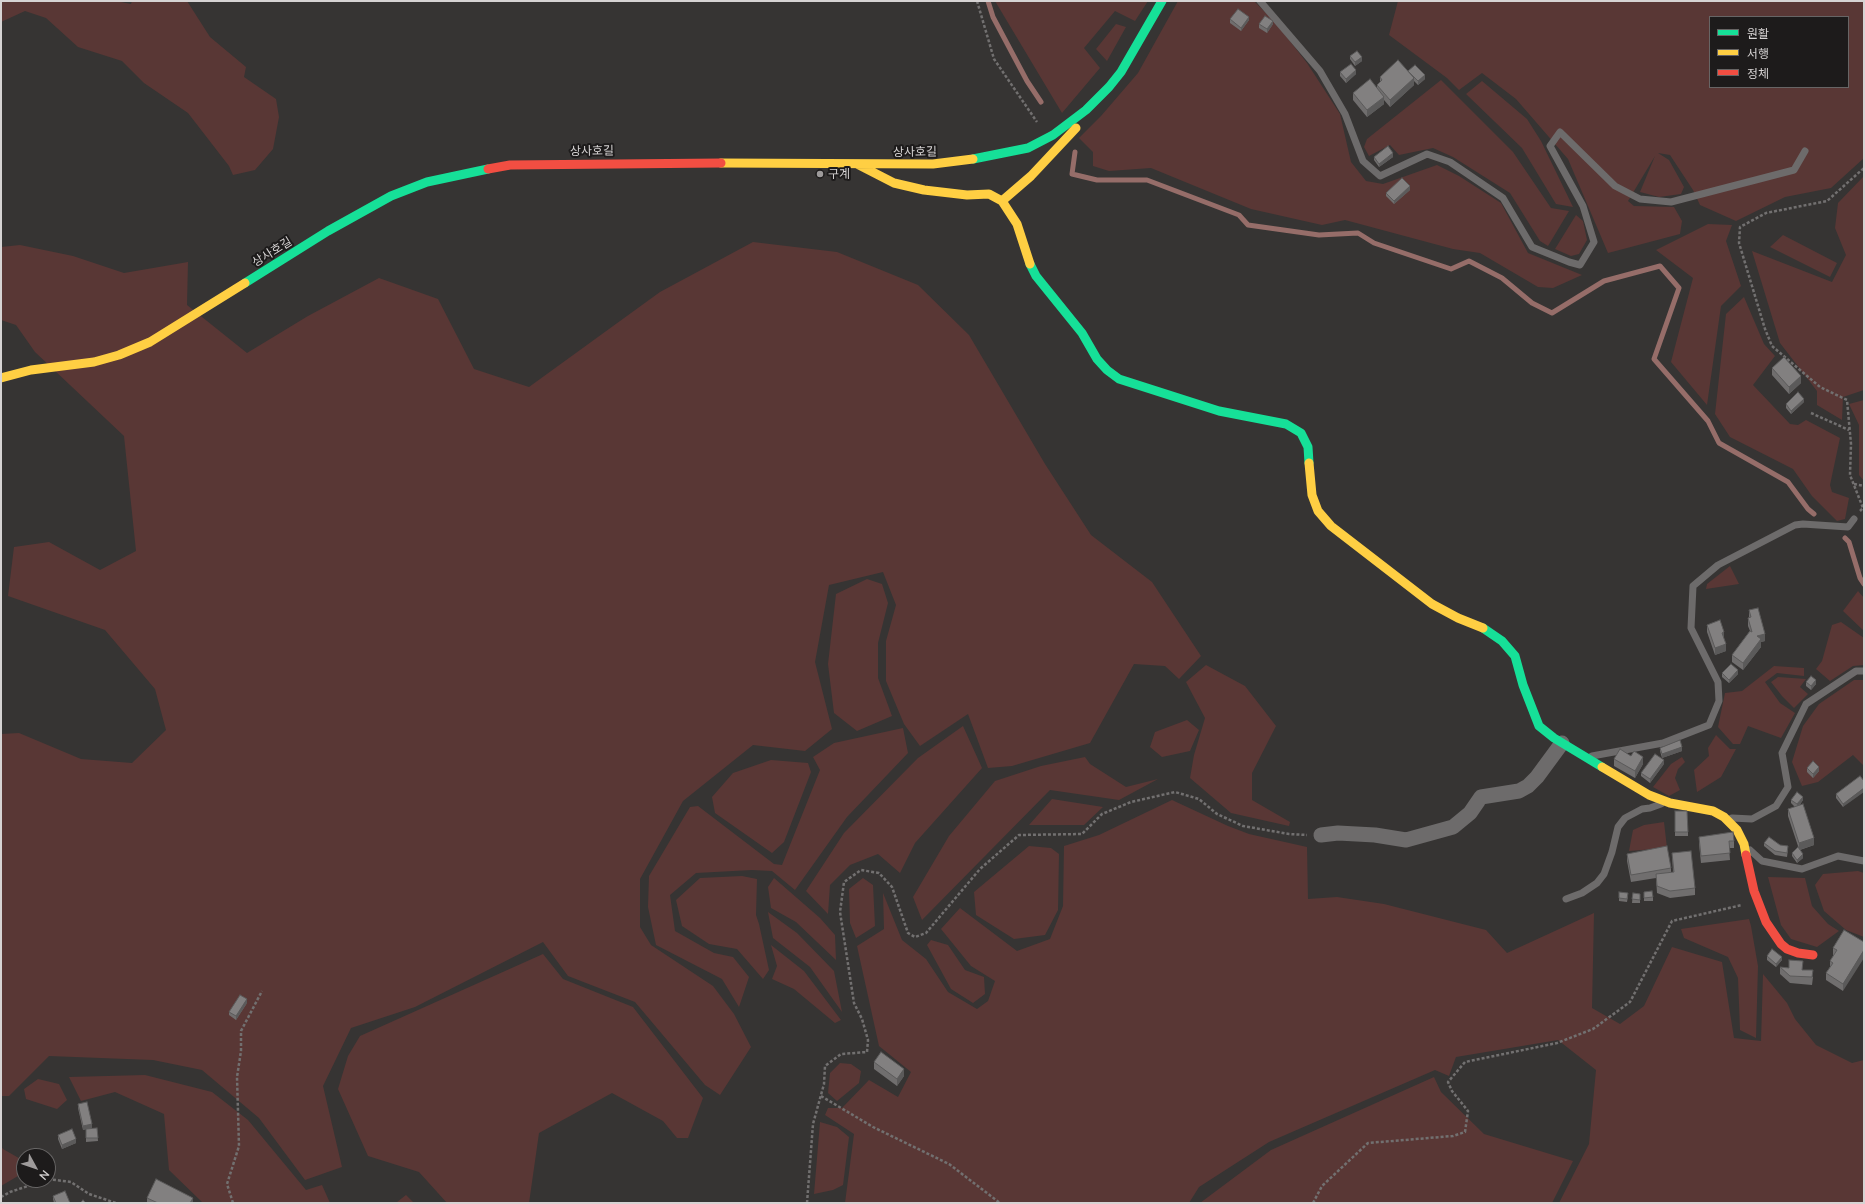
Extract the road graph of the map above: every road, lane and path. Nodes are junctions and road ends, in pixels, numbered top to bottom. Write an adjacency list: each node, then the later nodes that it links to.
1 (977, 1): 5 (path)
2 (1162, 1): 4 (street, 상사호길)
3 (1260, 1): 6 (lane)
4 (1086, 110): 5 (street, 상사호길); 9 (street)
5 (1048, 137): 7 (street, 상사호길)
6 (1805, 151)
7 (857, 164): 9 (street); 10 (street, 상사호길)
8 (1864, 168): 12 (path)
9 (1002, 200): 17 (street)
10 (1, 378)
11 (1811, 413): 12 (path)
12 (1849, 430): 13 (path)
13 (1854, 484): 14 (path); 15 (path)
14 (1864, 486)
15 (1854, 519): 18 (lane)
16 (1864, 671): 20 (lane)
17 (1562, 743): 18 (street); 21 (street)
18 (1585, 757): 19 (street)
19 (1665, 802): 20 (street); 24 (lane)
20 (1724, 817): 22 (street)
21 (1321, 835): 28 (path)
22 (1744, 844): 23 (lane); 25 (street)
23 (1864, 861)
24 (1566, 899)
25 (1758, 901): 26 (street); 36 (path)
26 (1813, 955)
27 (262, 991): 33 (path)
28 (821, 1095): 34 (path); 35 (path)
29 (56, 1181): 32 (path)
30 (22, 1188): 31 (path)
31 (1, 1197)
32 (116, 1203)
33 (234, 1203)
34 (807, 1203)
35 (1000, 1203)
36 (1313, 1203)

